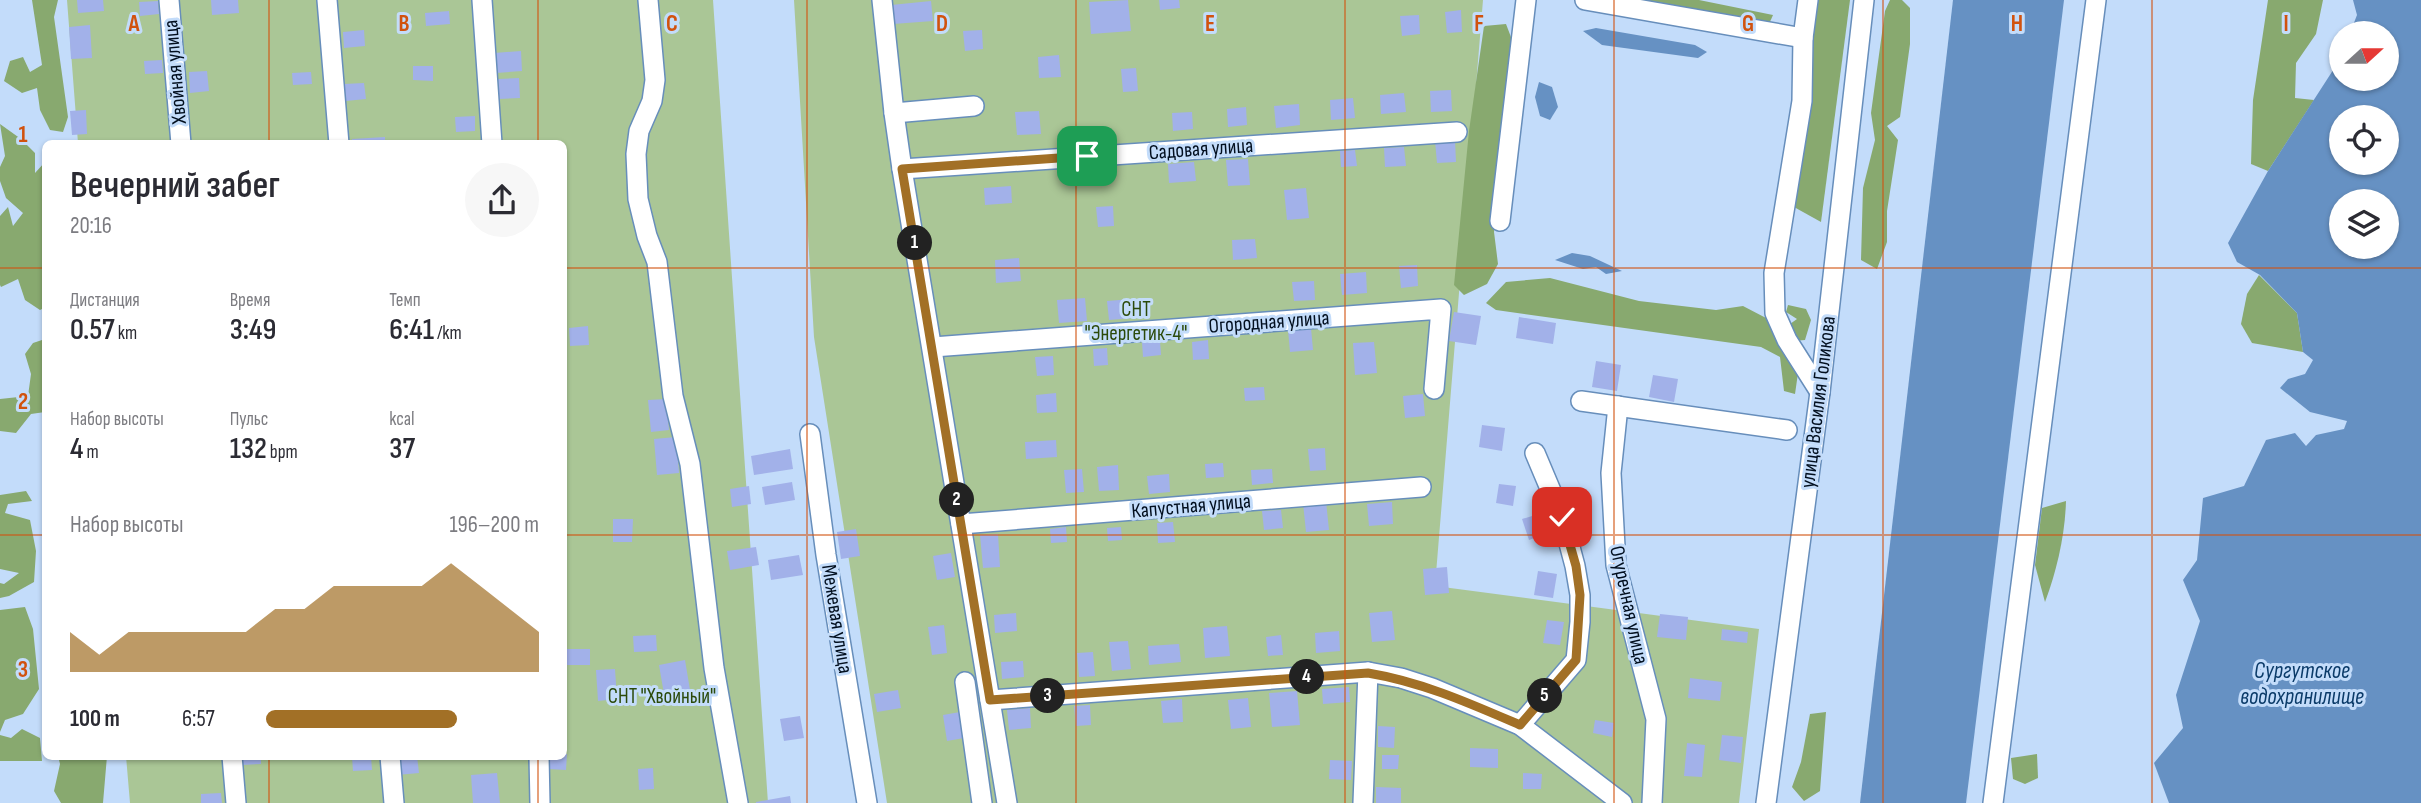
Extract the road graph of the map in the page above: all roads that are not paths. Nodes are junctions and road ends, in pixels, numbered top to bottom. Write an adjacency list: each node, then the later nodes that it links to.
1 (169, 0): 15 (street, Хвойная улица)
2 (327, 0): 16 (street)
3 (482, 0): 17 (street)
4 (648, 0): 40 (street)
5 (882, 0): 13 (street)
6 (1526, 0): 19 (street)
7 (1585, 0): 11 (street)
8 (1808, 0): 11 (street)
9 (1864, 0): 22 (street, улица Василия Голикова)
10 (2096, 0): 48 (street)
11 (1803, 38): 22 (street)
12 (974, 106): 13 (street)
13 (894, 113): 18 (street)
14 (1457, 132): 18 (street, Садовая улица)
15 (181, 140)
16 (339, 140)
17 (492, 140)
18 (902, 169): 20 (street)
19 (1500, 221)
20 (933, 347): 21 (street, Огородная улица); 29 (street)
21 (1434, 389)
22 (1819, 392): 47 (street, улица Василия Голикова)
23 (1581, 401): 24 (street)
24 (1618, 406): 25 (street); 46 (street, Огуречная улица)
25 (1787, 430)
26 (810, 434): 41 (street, Межевая улица)
27 (1535, 453): 33 (street)
28 (1421, 487): 29 (street, Капустная улица)
29 (961, 524): 32 (street)
30 (1368, 673): 32 (street); 33 (street); 44 (street)
31 (965, 682): 42 (street)
32 (990, 700): 43 (street)
33 (1520, 725): 45 (street)
34 (232, 760): 37 (street)
35 (390, 760): 38 (street)
36 (539, 760): 39 (street)
37 (236, 803)
38 (394, 803)
39 (540, 803)
40 (738, 803)
41 (867, 803)
42 (982, 803)
43 (1007, 803)
44 (1363, 803)
45 (1622, 803)
46 (1652, 803)
47 (1766, 803)
48 (1993, 803)

